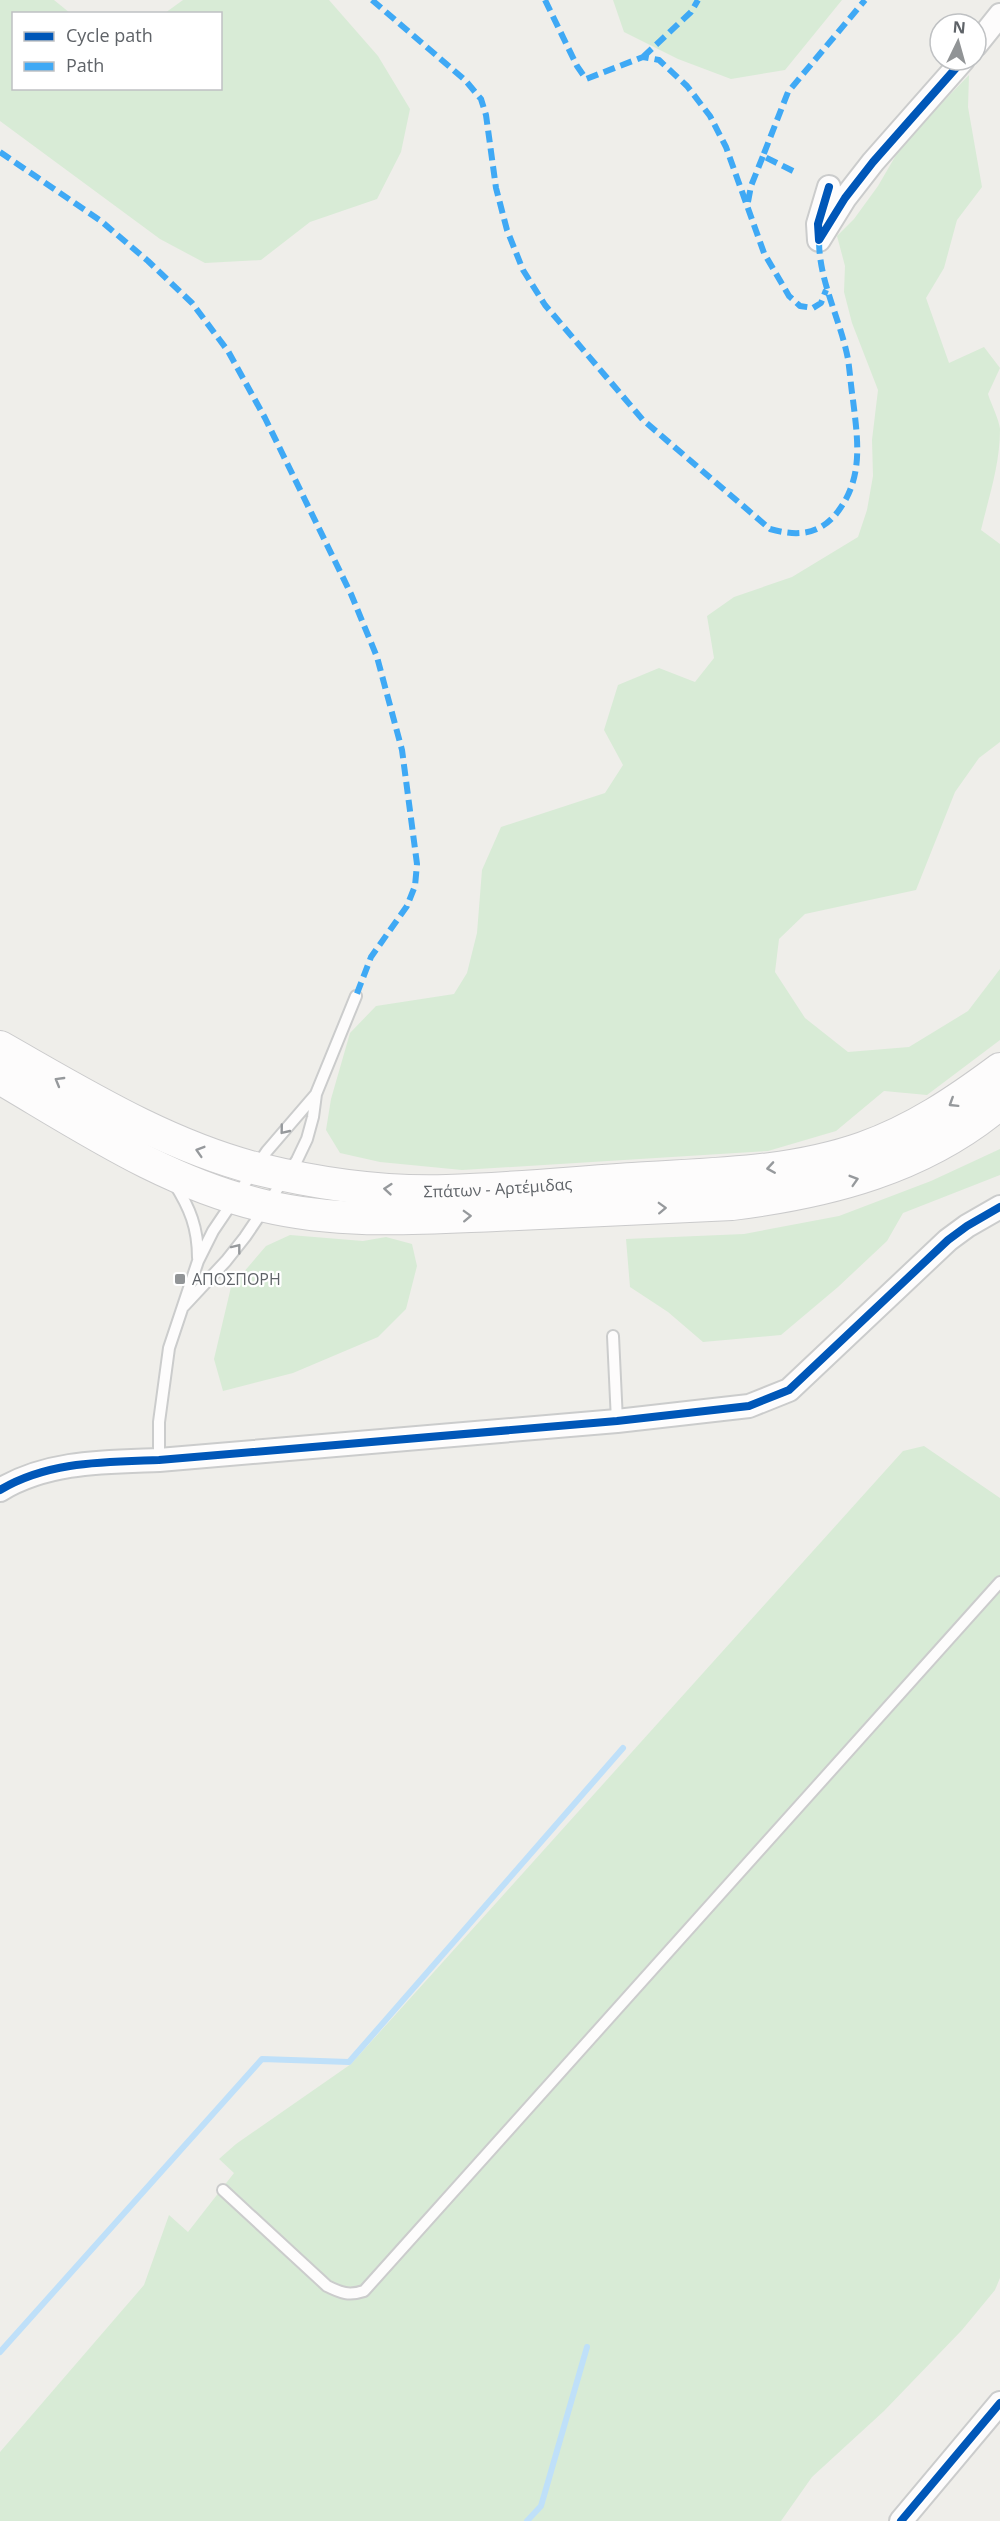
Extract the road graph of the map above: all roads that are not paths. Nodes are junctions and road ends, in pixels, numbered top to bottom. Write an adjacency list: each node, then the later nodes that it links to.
1 (1000, 15): 2 (street)
2 (988, 30)
3 (952, 72): 4 (street)
4 (829, 187)
5 (356, 996): 9 (lane)
6 (0, 1047): 11 (main road, Σπάτων - Αρτέμιδας, one-way to 6)
7 (1000, 1069): 13 (main road, Σπάτων - Αρτέμιδας, one-way to 13)
8 (0, 1078): 12 (main road, Σπάτων - Αρτέμιδας)
9 (316, 1094): 11 (lane, one-way to 11); 13 (lane)
10 (1000, 1103): 15 (main road, Σπάτων - Αρτέμιδας, one-way to 10)
11 (255, 1168): 13 (main road, Σπάτων - Αρτέμιδας); 14 (lane)
12 (167, 1173): 14 (main road, Σπάτων - Αρτέμιδας); 17 (lane)
13 (287, 1176): 15 (lane)
14 (235, 1197): 15 (main road, Σπάτων - Αρτέμιδας); 17 (lane)
15 (265, 1206): 18 (lane, one-way to 15)
16 (1000, 1207): 20 (street)
17 (198, 1261): 18 (lane)
18 (184, 1307): 21 (lane)
19 (613, 1336): 20 (lane)
20 (617, 1421): 21 (street)
21 (159, 1460): 22 (street)
22 (0, 1490)
23 (1000, 1582): 24 (lane)
24 (223, 2190)
25 (1000, 2403): 26 (street)
26 (901, 2521)

